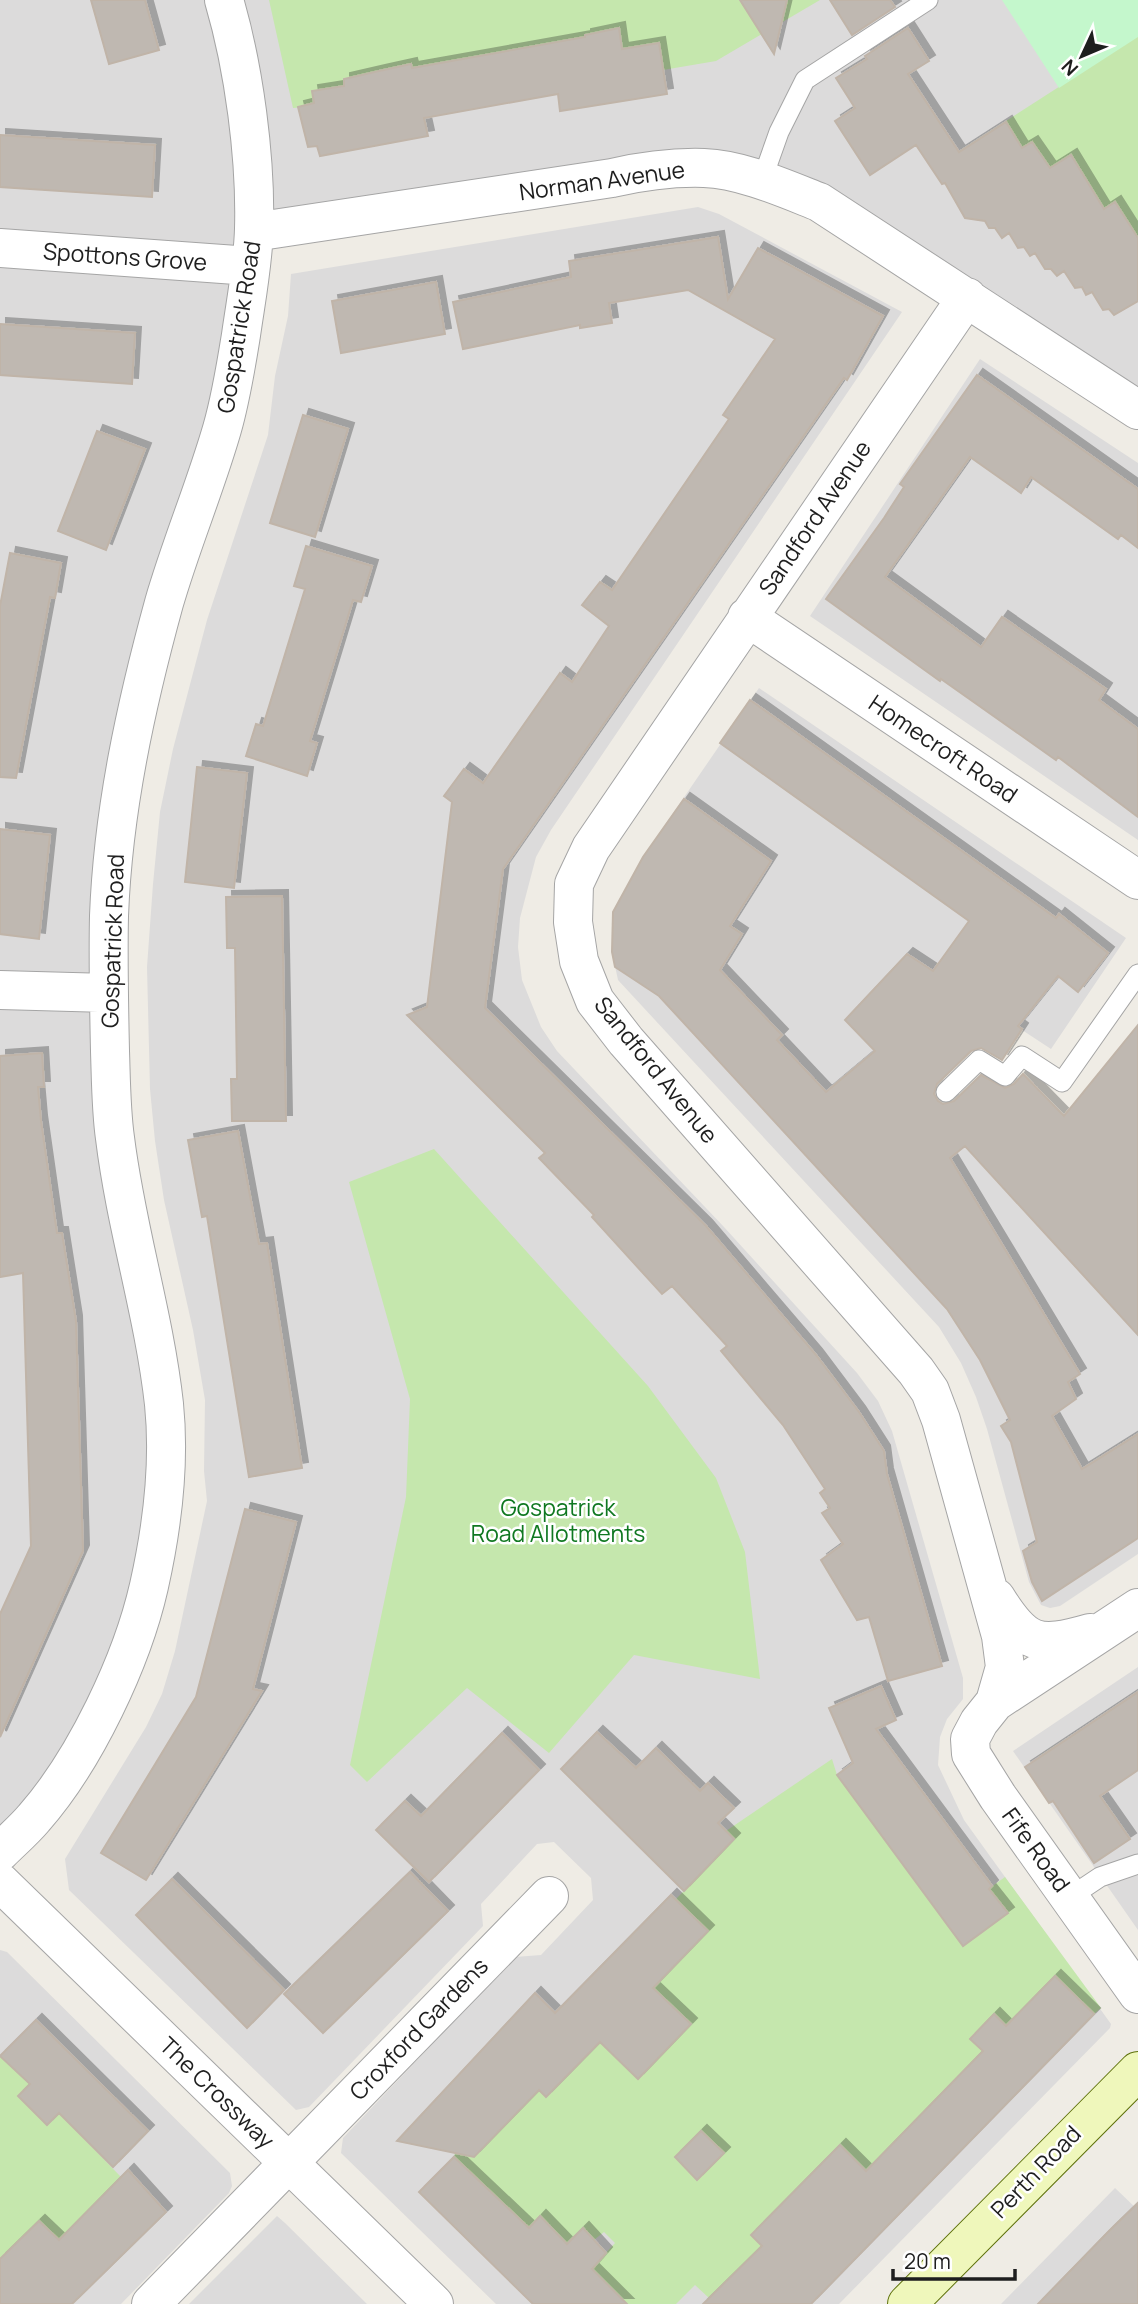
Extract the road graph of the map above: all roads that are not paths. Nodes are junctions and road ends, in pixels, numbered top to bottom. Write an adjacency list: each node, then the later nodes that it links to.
1 (225, 0): 5 (street, Gospatrick Road)
2 (928, 0): 3 (lane)
3 (762, 180): 5 (street, Norman Avenue); 6 (street, Norman Avenue)
4 (0, 248): 5 (street, Spottons Grove)
5 (252, 249): 12 (street, Gospatrick Road)
6 (967, 297): 7 (street, Norman Avenue); 8 (street, Sandford Avenue)
7 (1138, 410)
8 (747, 617): 9 (street, Homecroft Road); 14 (street, Sandford Avenue)
9 (1138, 880)
10 (1138, 974): 13 (lane)
11 (0, 990): 12 (street)
12 (108, 993): 17 (street, Gospatrick Road)
13 (946, 1092)
14 (988, 1584): 15 (street, Sandford Avenue); 16 (street, Sandford Avenue)
15 (1123, 1618): 16 (street)
16 (995, 1702): 21 (street, Fife Road)
17 (0, 1852)
18 (1138, 1864): 21 (lane)
19 (0, 1882): 24 (street, The Crossway)
20 (549, 1896): 24 (street, Croxford Gardens)
21 (1070, 1897): 22 (street, Fife Road)
22 (1138, 1994)
23 (1138, 2071): 27 (street, Perth Road)
24 (289, 2163): 25 (street, Croxford Gardens); 26 (street, The Crossway)
25 (151, 2304)
26 (434, 2304)
27 (907, 2304)

